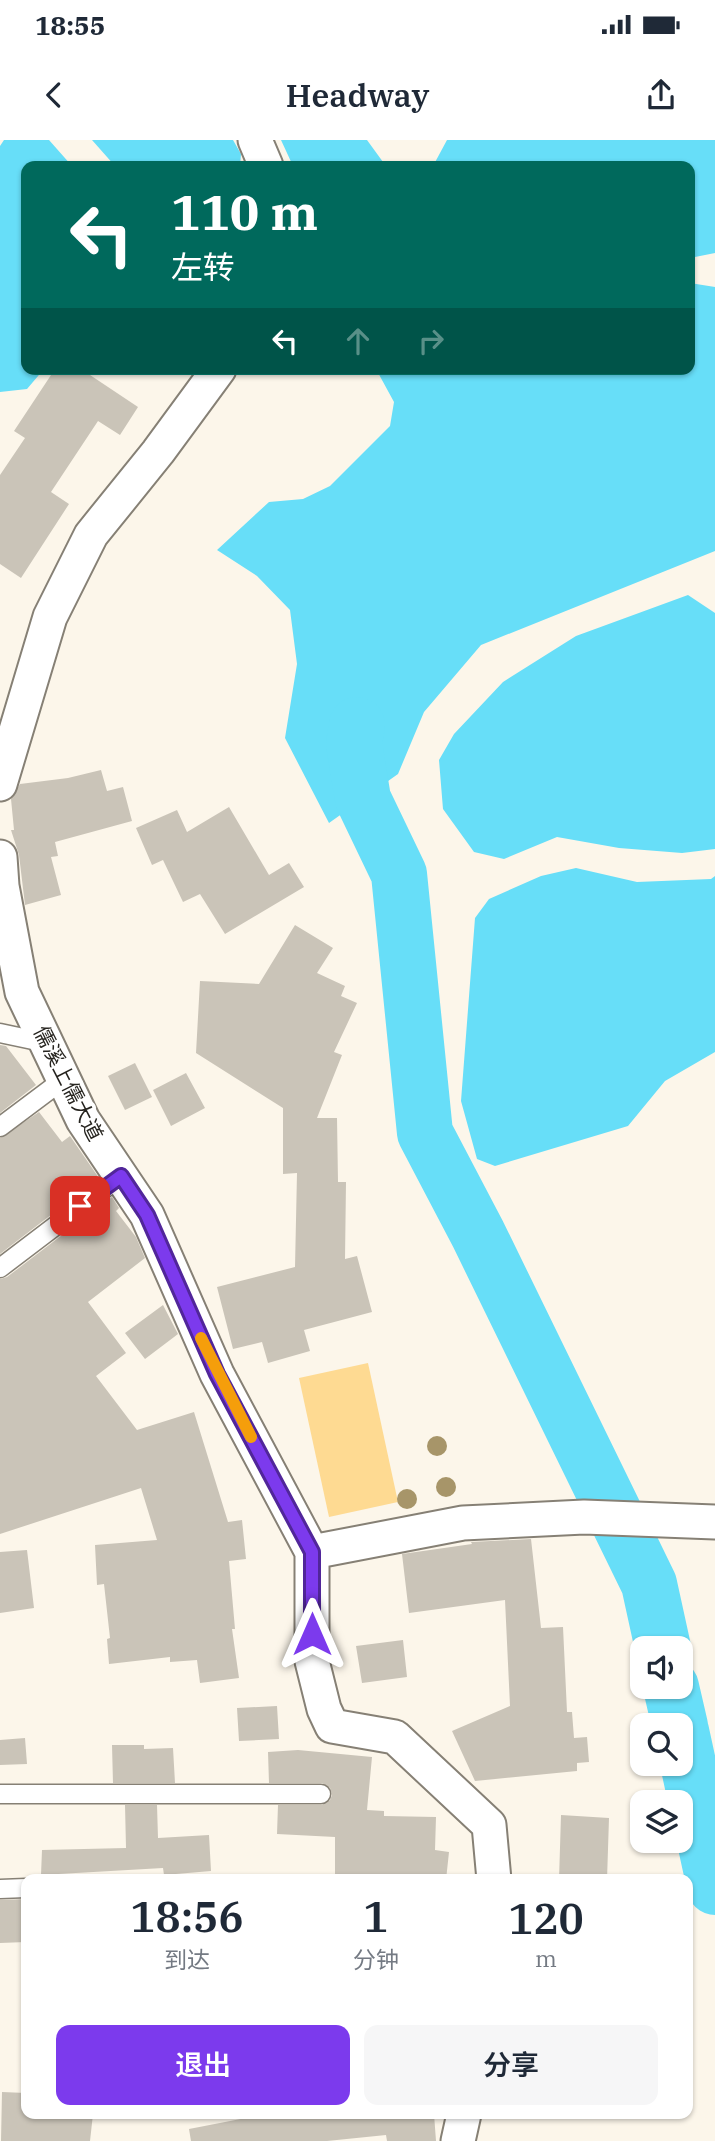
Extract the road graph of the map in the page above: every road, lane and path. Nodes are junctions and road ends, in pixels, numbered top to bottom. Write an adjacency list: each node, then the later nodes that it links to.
1 (255, 140): 2 (street)
2 (264, 161)
3 (215, 375): 4 (street)
4 (0, 784)
5 (0, 857): 7 (street, 儒溪上儒大道)
6 (0, 1033): 7 (lane)
7 (47, 1043): 8 (street, 儒溪上儒大道)
8 (64, 1079): 9 (lane); 10 (street, 儒溪上儒大道)
9 (0, 1127)
10 (121, 1176): 11 (lane); 13 (street, 儒溪上儒大道)
11 (0, 1268)
12 (715, 1522): 13 (street)
13 (312, 1552): 16 (street, 儒溪上儒大道)
14 (0, 1794): 15 (lane)
15 (321, 1794)
16 (493, 1874)
17 (21, 1888): 18 (lane)
18 (0, 1889)
19 (463, 2119): 20 (street)
20 (458, 2141)

